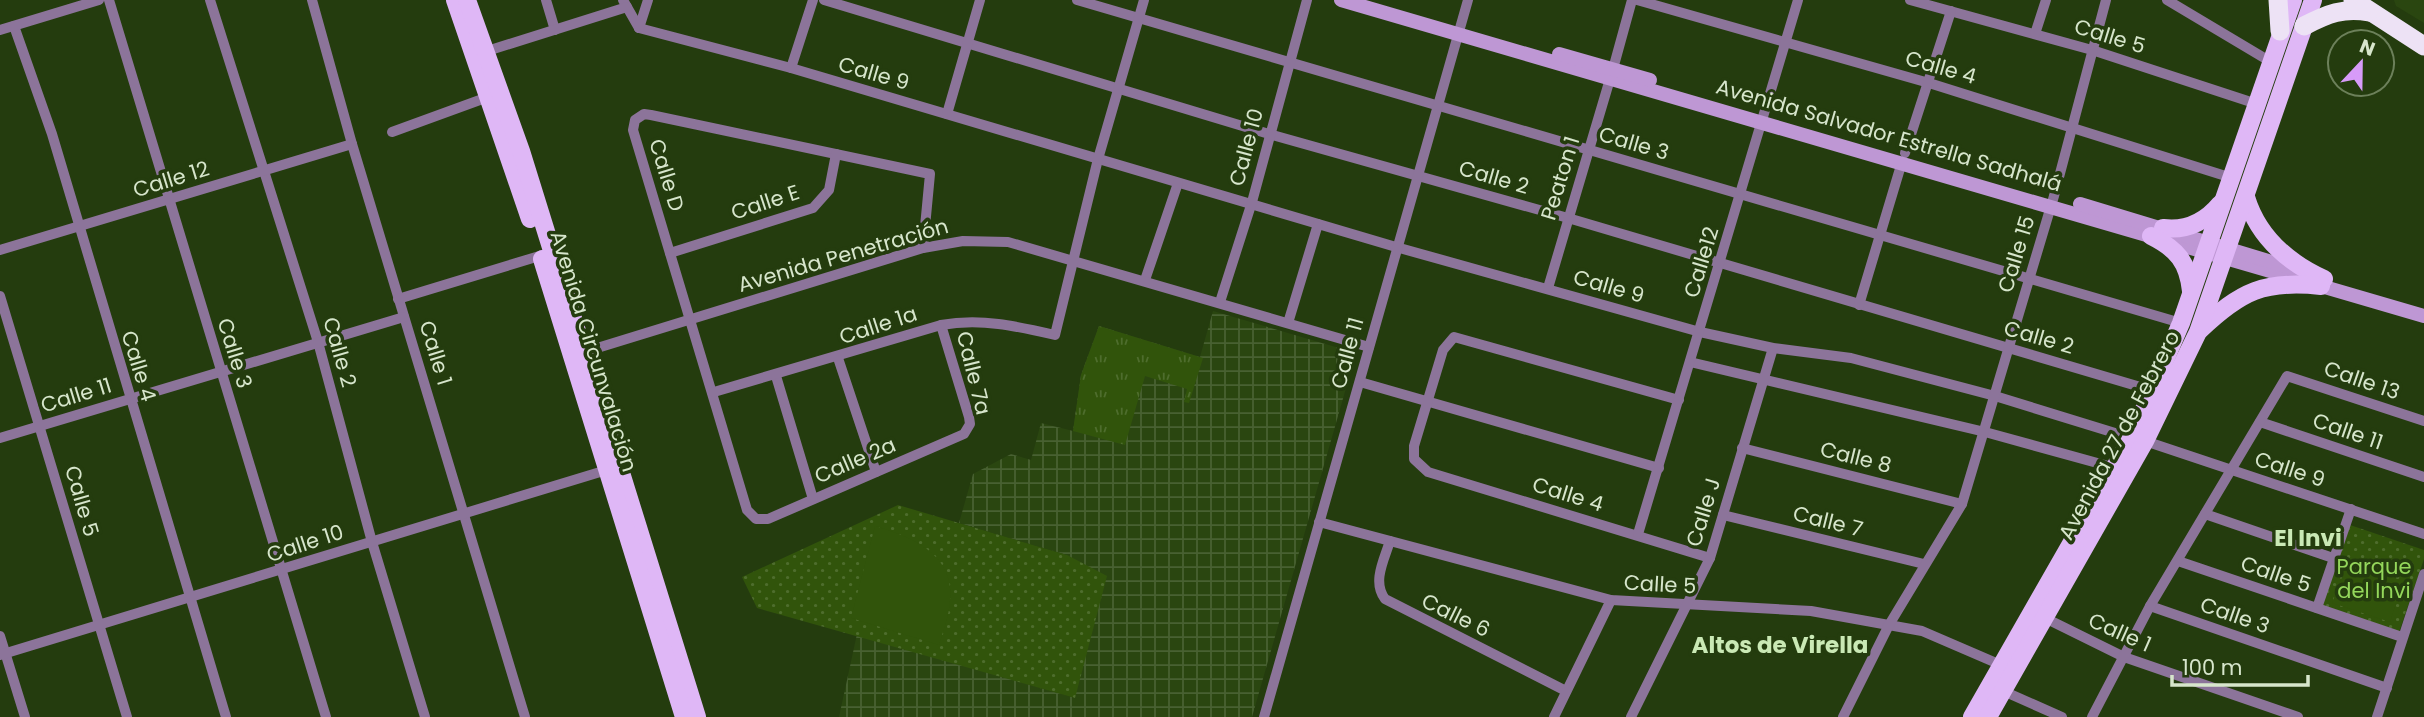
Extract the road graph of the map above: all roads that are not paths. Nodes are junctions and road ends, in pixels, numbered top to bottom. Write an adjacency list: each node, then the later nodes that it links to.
1 (99, 0): 33 (street)
2 (109, 0): 72 (street, Calle 3)
3 (210, 0): 66 (street, Calle 2)
4 (312, 0): 61 (street, Calle 1)
5 (455, 0): 53 (main road, Avenida Circunvalación)
6 (467, 0): 46 (main road, Avenida Circunvalación)
7 (476, 0): 46 (main road, Avenida Circunvalación)
8 (546, 0): 37 (street)
9 (648, 0): 35 (street)
10 (813, 0): 49 (street)
11 (824, 0): 42 (street, Calle 2)
12 (980, 0): 42 (street)
13 (1077, 0): 32 (street, Calle 3)
14 (1144, 0): 32 (street)
15 (1307, 0): 47 (street, Calle 10)
16 (1341, 0): 38 (main road, Avenida Salvador Estrella Sadhalá)
17 (1374, 0): 38 (main road, Avenida Salvador Estrella Sadhalá)
18 (1468, 0): 38 (street, Calle 11)
19 (1635, 0): 43 (street, Calle 4); 50 (street, Peaton 1)
20 (1798, 0): 43 (street, Calle12)
21 (1910, 0): 31 (street, Calle 5)
22 (2046, 0): 41 (street)
23 (2106, 0): 45 (street, Calle 15)
24 (2167, 0): 48 (street)
25 (2278, 0): 39 (highway)
26 (2293, 0): 39 (main road, Avenida 27 de Febrero)
27 (2313, 0): 34 (main road, Avenida 27 de Febrero)
28 (2353, 0): 30 (highway)
29 (625, 4): 35 (street); 37 (street)
30 (2376, 7): 34 (highway); 40 (highway); 44 (highway)
31 (1951, 11): 41 (street, Calle 5); 51 (street)
32 (1139, 18): 47 (street, Calle 3); 52 (street)
33 (14, 26): 36 (street); 78 (street, Calle 4)
34 (2304, 26): 71 (main road, Avenida 27 de Febrero)
35 (639, 28): 49 (street, Calle 9)
36 (0, 30)
37 (555, 30): 46 (street)
38 (1460, 31): 50 (main road, Avenida Salvador Estrella Sadhalá); 54 (street, Calle 11)
39 (2280, 31): 48 (main road, Avenida 27 de Febrero)
40 (2424, 31)
41 (2035, 34): 45 (street, Calle 5)
42 (967, 41): 52 (street, Calle 2); 56 (street)
43 (1786, 44): 51 (street, Calle 4); 57 (street, Calle12)
44 (2424, 46)
45 (2092, 50): 55 (street, Calle 5); 58 (street, Calle 15)
46 (484, 52): 87 (main road, Avenida Circunvalación)
47 (1289, 61): 54 (street, Calle 3); 60 (street, Calle 10)
48 (2271, 62): 55 (main road, Avenida 27 de Febrero)
49 (790, 68): 56 (street, Calle 9)
50 (1612, 74): 57 (main road, Avenida Salvador Estrella Sadhalá); 62 (street, Peaton 1)
51 (1930, 83): 58 (street, Calle 4); 64 (street)
52 (1119, 88): 60 (street, Calle 2); 65 (street)
53 (488, 97): 59 (street); 87 (main road, Avenida Circunvalación)
54 (1441, 104): 62 (street, Calle 3); 67 (street, Calle 11)
55 (2257, 104): 68 (main road, Avenida 27 de Febrero)
56 (947, 114): 65 (street, Calle 9)
57 (1763, 117): 64 (main road, Avenida Salvador Estrella Sadhalá); 70 (street, Calle12)
58 (2072, 127): 68 (street, Calle 4); 73 (street, Calle 15)
59 (392, 132)
60 (1269, 134): 67 (street, Calle 2); 74 (street, Calle 10)
61 (352, 145): 66 (street, Calle 12); 96 (street, Calle 1)
62 (1589, 150): 70 (street, Calle 3); 76 (street, Peaton 1)
63 (836, 154): 83 (street, Calle D); 85 (street, Calle E); 85 (street, Calle D)
64 (1903, 158): 73 (main road, Avenida Salvador Estrella Sadhalá); 80 (street)
65 (1098, 159): 69 (street, Calle 9); 88 (street)
66 (266, 171): 72 (street, Calle 12); 108 (street, Calle 2)
67 (1418, 175): 76 (street, Calle 2); 81 (street, Calle 11)
68 (2232, 178): 75 (main road, Avenida 27 de Febrero)
69 (1178, 183): 74 (street, Calle 9); 91 (street)
70 (1742, 194): 80 (street, Calle 3); 89 (street, Calle12)
71 (2246, 197): 86 (main road, Avenida 27 de Febrero); 92 (main road)
72 (170, 200): 78 (street, Calle 12); 115 (street, Calle 3)
73 (2053, 201): 79 (main road, Avenida Salvador Estrella Sadhalá); 90 (street, Calle 15)
74 (1252, 202): 77 (street, Calle 9); 97 (street, Calle 10)
75 (2223, 202): 79 (main road); 82 (main road, Avenida 27 de Febrero)
76 (1568, 218): 89 (street, Calle 2); 93 (street, Peaton 1)
77 (1318, 223): 81 (street, Calle 9); 103 (street)
78 (78, 227): 84 (street, Calle 12); 122 (street, Calle 4)
79 (2157, 232): 82 (main road, Avenida Salvador Estrella Sadhalá); 94 (main road)
80 (1882, 233): 90 (street, Calle 3); 98 (street)
81 (1396, 247): 93 (street, Calle 9); 109 (street, Calle 11)
82 (2207, 247): 86 (main road, Avenida Salvador Estrella Sadhalá); 94 (main road, Avenida 27 de Febrero)
83 (923, 248): 88 (street, Avenida Penetración); 102 (street, Avenida Penetración)
84 (0, 250)
85 (670, 253): 102 (street, Calle D)
86 (2226, 253): 92 (main road, Avenida Salvador Estrella Sadhalá); 107 (main road, Avenida 27 de Febrero)
87 (547, 254): 96 (street); 112 (main road, Avenida Circunvalación)
88 (1072, 259): 91 (street, Avenida Penetración); 105 (street, Calle 1a)
89 (1721, 262): 98 (street, Calle 2); 106 (street, Calle12)
90 (2030, 277): 104 (street, Calle 3); 110 (street, Calle 15)
91 (1145, 280): 97 (street, Avenida Penetración)
92 (2323, 282): 99 (main road, Avenida Salvador Estrella Sadhalá); 100 (main road, Avenida Salvador Estrella Sadhalá); 107 (main road)
93 (1548, 288): 106 (street, Calle 9)
94 (2191, 293): 104 (main road, Avenida 27 de Febrero)
95 (0, 296): 127 (street, Calle 5)
96 (398, 299): 101 (street, Calle 1)
97 (1220, 302): 103 (street, Avenida Penetración)
98 (1859, 305): 110 (street, Calle 2)
99 (2424, 307)
100 (2424, 316)
101 (404, 317): 108 (street, Calle 11); 143 (street, Calle 1)
102 (692, 319): 112 (street, Avenida Penetración); 120 (street, Calle D)
103 (1288, 323): 109 (street, Avenida Penetración)
104 (2181, 323): 119 (main road, Avenida 27 de Febrero)
105 (942, 325): 113 (street, Calle 1a); 128 (street, Calle 7a)
106 (1700, 332): 111 (street, Calle 9); 114 (street, Calle12)
107 (2198, 332): 132 (main road, Avenida 27 de Febrero)
108 (318, 342): 115 (street, Calle 11); 151 (street, Calle 2)
109 (1369, 347): 118 (street, Calle 11)
110 (2007, 347): 119 (street, Calle 2); 121 (street, Calle 15)
111 (1773, 348): 117 (street, Calle J); 121 (street, Calle 9)
112 (579, 354): 134 (main road, Avenida Circunvalación)
113 (838, 358): 116 (street, Calle 1a); 138 (street)
114 (1690, 362): 117 (street); 123 (street, Calle12)
115 (219, 371): 122 (street, Calle 11); 156 (street, Calle 3)
116 (776, 376): 120 (street, Calle 1a); 140 (street)
117 (1762, 380): 129 (street); 133 (street, Calle J)
118 (1360, 382): 124 (street); 147 (street, Calle 11)
119 (2154, 391): 136 (main road, Avenida 27 de Febrero)
120 (714, 392): 146 (street, Calle D)
121 (1995, 396): 129 (street, Calle 15); 130 (street, Calle 9)
122 (129, 398): 127 (street, Calle 11); 158 (street, Calle 4)
123 (1679, 400): 124 (street); 135 (street, Calle12)
124 (1427, 401): 135 (street); 148 (street, Calle 4)
125 (2424, 421): 126 (street, Calle 13)
126 (2260, 422): 137 (street); 139 (street, Calle 11)
127 (39, 426): 131 (street, Calle 11); 164 (street, Calle 5)
128 (967, 429): 138 (street, Calle 2a)
129 (1985, 432): 136 (street); 141 (street, Calle 15)
130 (2115, 433)
131 (0, 438)
132 (2145, 441): 136 (main road, Avenida 27 de Febrero); 137 (street, Calle 9)
133 (1742, 448): 141 (street, Calle 8); 145 (street, Calle J)
134 (613, 468): 143 (street, Calle 10); 180 (main road, Avenida Circunvalación); 181 (main road, Avenida Circunvalación)
135 (1659, 468): 148 (street, Calle12)
136 (2121, 469): 163 (main road, Avenida 27 de Febrero); 170 (main road, Avenida 27 de Febrero)
137 (2232, 471): 142 (street, Calle 9); 144 (street)
138 (876, 472): 140 (street, Calle 2a)
139 (2424, 477)
140 (813, 499): 146 (street, Calle 2a)
141 (1962, 504): 155 (street, Calle 15)
142 (2351, 509): 149 (street, Calle 9); 153 (street)
143 (466, 513): 151 (street, Calle 10); 179 (street, Calle 1)
144 (2205, 514): 153 (street); 154 (street)
145 (1723, 515): 152 (street, Calle J); 155 (street, Calle 7)
146 (756, 519)
147 (1319, 522): 150 (street, Calle 5); 182 (street, Calle 11)
148 (1638, 534): 152 (street, Calle 4)
149 (2424, 534)
150 (1390, 541): 159 (street, Calle 5); 172 (street, Calle 6)
151 (372, 542): 156 (street, Calle 10); 178 (street, Calle 2)
152 (1710, 558): 160 (street, Calle J)
153 (2333, 558): 162 (street)
154 (2178, 561): 161 (street); 162 (street, Calle 5)
155 (1924, 564): 165 (street, Calle 15)
156 (281, 572): 158 (street, Calle 10); 177 (street, Calle 3)
157 (2423, 581): 167 (street)
158 (191, 596): 164 (street, Calle 10); 176 (street, Calle 4)
159 (1611, 600): 160 (street, Calle 5); 172 (street)
160 (1687, 604): 165 (street, Calle 5); 184 (street, Calle J)
161 (2150, 606): 169 (street); 171 (street, Calle 3)
162 (2316, 608): 167 (street, Calle 5)
163 (2047, 619): 169 (street, Calle 1); 173 (main road, Avenida 27 de Febrero)
164 (98, 625): 168 (street, Calle 10); 175 (street, Calle 5)
165 (1889, 625): 170 (street, Calle 5); 185 (street, Calle 15)
166 (0, 636): 168 (street)
167 (2402, 637): 171 (street)
168 (3, 654): 174 (street)
169 (2124, 657): 189 (street); 190 (street, Calle 1)
170 (2001, 664): 173 (street); 186 (main road, Avenida 27 de Febrero)
171 (2387, 688): 191 (street)
172 (1566, 691): 183 (street)
173 (2001, 693): 187 (main road, Avenida 27 de Febrero); 188 (street)
174 (25, 717)
175 (127, 717)
176 (226, 717)
177 (326, 717)
178 (425, 717)
179 (525, 717)
180 (684, 717)
181 (697, 717)
182 (1264, 717)
183 (1554, 717)
184 (1631, 717)
185 (1843, 717)
186 (1972, 717)
187 (1988, 717)
188 (2062, 717)
189 (2092, 717)
190 (2298, 717)
191 (2377, 717)

